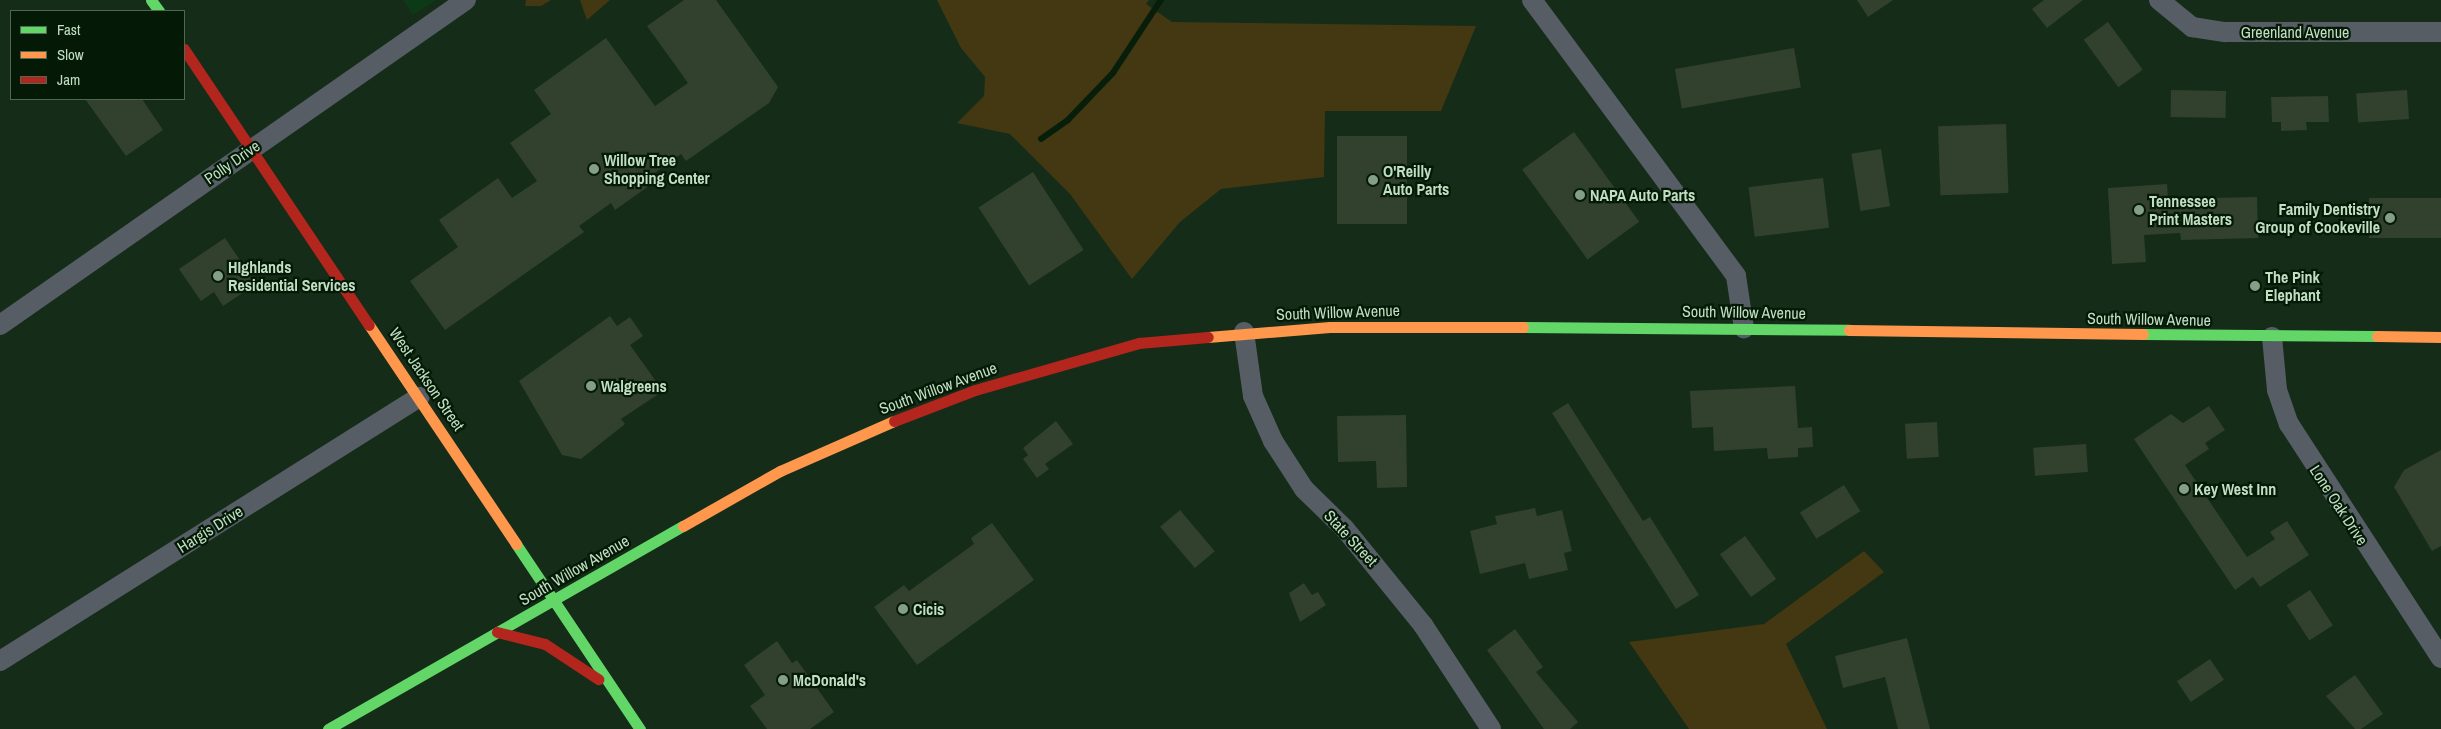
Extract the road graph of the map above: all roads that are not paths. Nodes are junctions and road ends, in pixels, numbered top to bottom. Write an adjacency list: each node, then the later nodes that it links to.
1 (466, 0): 6 (street, Polly Drive)
2 (1532, 0): 8 (street)
3 (2159, 0): 4 (street, Greenland Avenue)
4 (2441, 32)
5 (185, 51): 6 (main road, West Jackson Street)
6 (250, 150): 7 (street, Polly Drive); 12 (main road, West Jackson Street)
7 (0, 325)
8 (1744, 328): 9 (main road, South Willow Avenue); 10 (main road, South Willow Avenue)
9 (1244, 332): 13 (main road, South Willow Avenue); 20 (street, State Street)
10 (2272, 337): 11 (main road, South Willow Avenue); 15 (street, Lone Oak Drive)
11 (2441, 337)
12 (420, 397): 13 (main road, West Jackson Street); 16 (street, Hargis Drive)
13 (554, 600): 14 (main road, South Willow Avenue); 17 (main road, West Jackson Street)
14 (497, 632): 17 (main road); 18 (main road, South Willow Avenue)
15 (2441, 658)
16 (0, 661)
17 (620, 699): 19 (main road, West Jackson Street)
18 (328, 729)
19 (640, 729)
20 (1492, 729)

